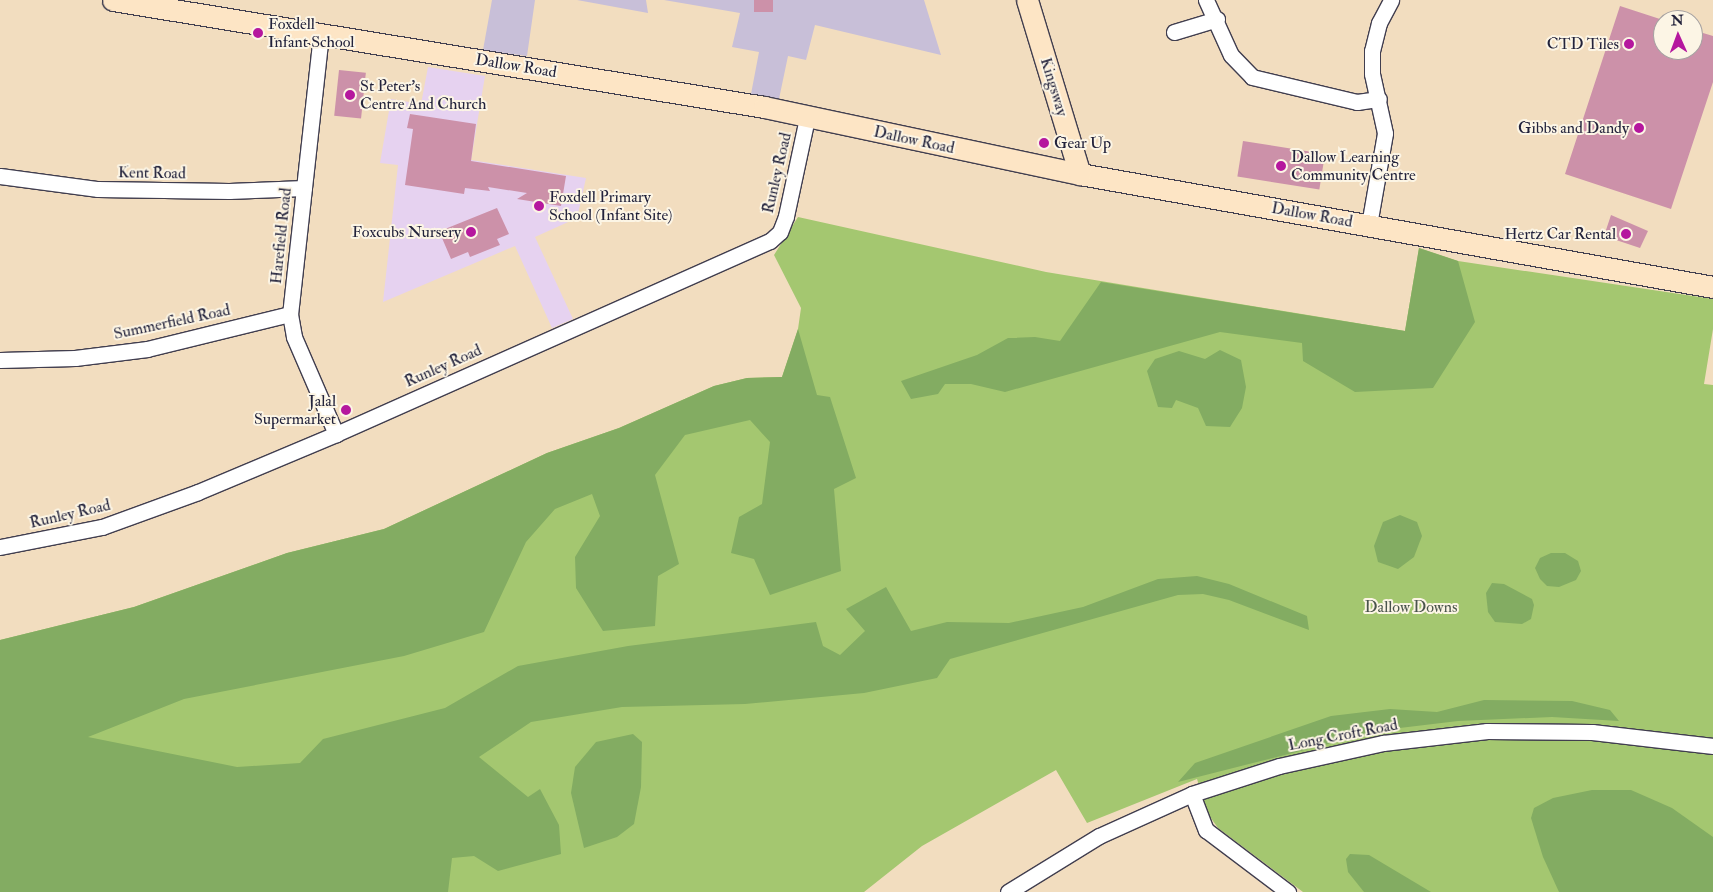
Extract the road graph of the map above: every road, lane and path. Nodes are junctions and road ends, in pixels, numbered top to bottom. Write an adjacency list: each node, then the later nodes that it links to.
1 (113, 0): 7 (street, Dallow Road)
2 (1027, 0): 10 (street, Kingsway)
3 (1206, 0): 5 (street)
4 (1391, 0): 8 (street)
5 (1217, 19): 6 (street); 8 (street)
6 (1174, 32)
7 (321, 34): 9 (street, Dallow Road); 12 (street, Harefield Road)
8 (1379, 99): 13 (street)
9 (807, 118): 10 (street, Dallow Road); 17 (street, Runley Road)
10 (1080, 174): 13 (street, Dallow Road)
11 (0, 176): 12 (street, Kent Road)
12 (304, 188): 15 (street, Harefield Road)
13 (1369, 225): 14 (street, Dallow Road)
14 (1713, 287)
15 (290, 314): 16 (street, Summerfield Road); 17 (street, Harefield Road)
16 (0, 360)
17 (336, 434): 18 (street, Runley Road)
18 (0, 547)
19 (1713, 746): 20 (street, Long Croft Road)
20 (1192, 794): 21 (street, Long Croft Road); 23 (street)
21 (1030, 887): 22 (street, Long Croft Road)
22 (1008, 892)
23 (1288, 892)

